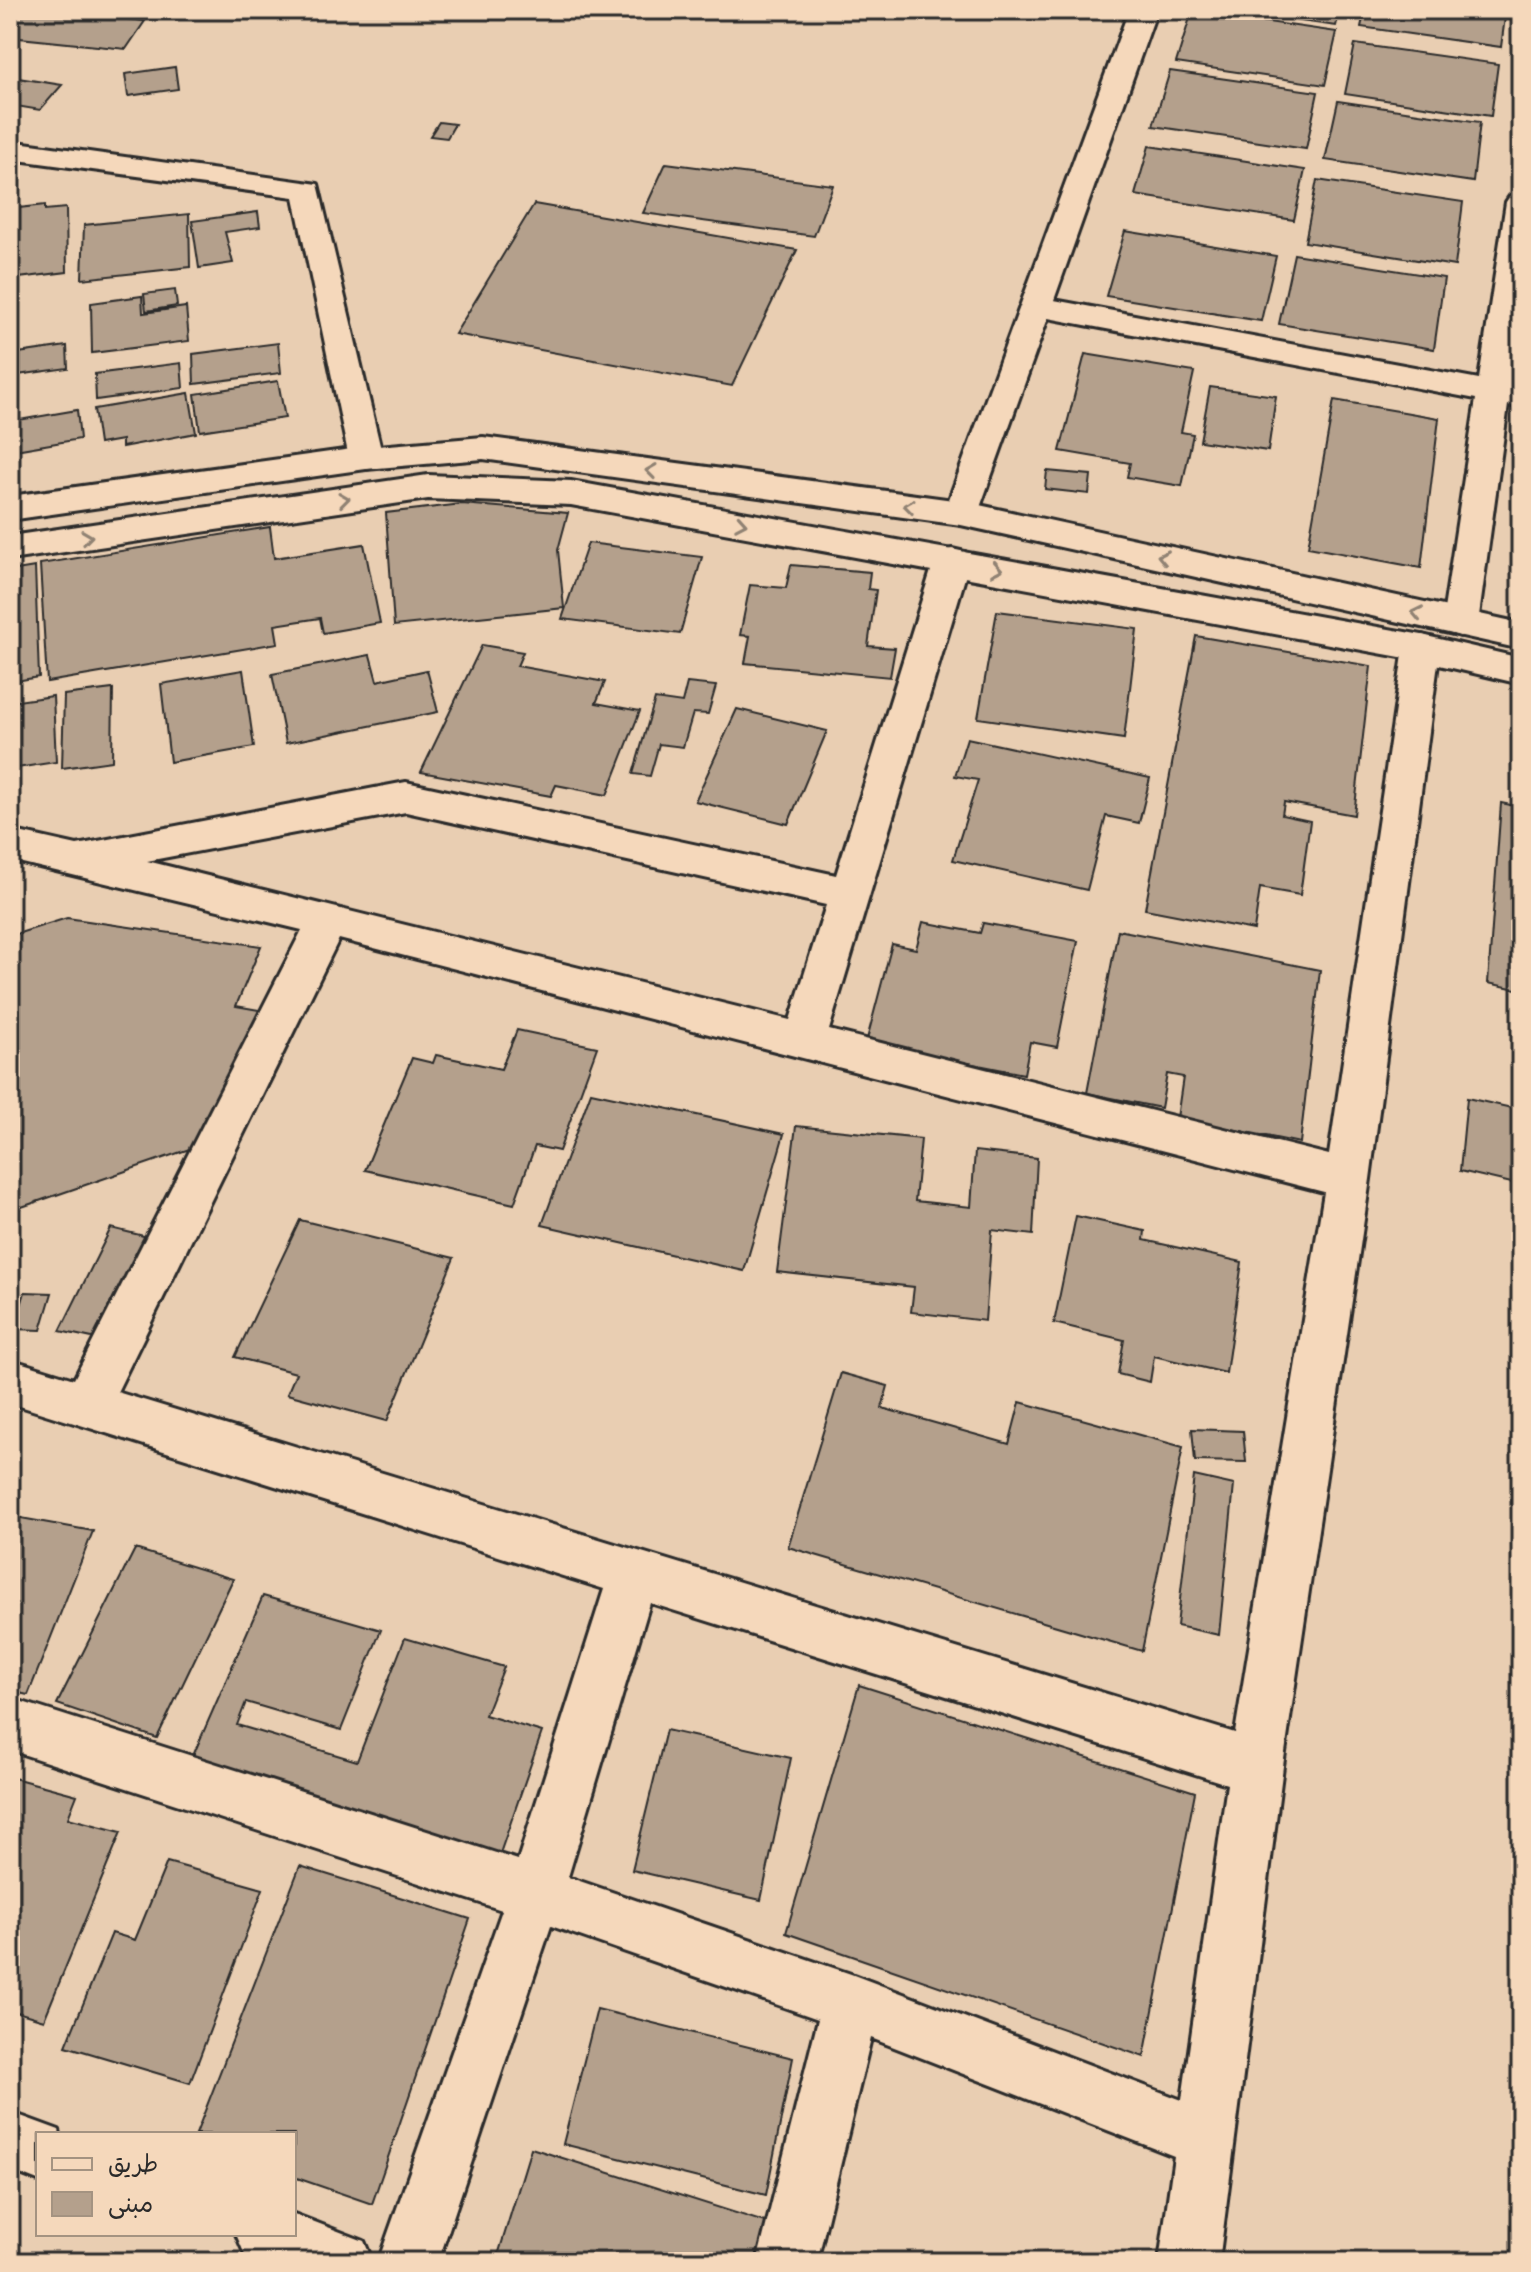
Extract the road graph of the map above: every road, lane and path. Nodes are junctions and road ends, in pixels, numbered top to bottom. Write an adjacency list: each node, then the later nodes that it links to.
1 (1143, 10): 4 (street)
2 (10, 150): 6 (street)
3 (1521, 202): 5 (street)
4 (1036, 306): 5 (street); 8 (street)
5 (1507, 394): 11 (street)
6 (366, 458): 7 (street); 8 (street, one-way to 6)
7 (10, 508)
8 (961, 513): 11 (street, one-way to 8)
9 (10, 548): 10 (street, one-way to 10)
10 (952, 561): 11 (street, one-way to 11); 16 (street)
11 (1441, 636): 12 (street); 13 (street); 19 (street)
12 (1521, 636)
13 (1521, 671)
14 (10, 845): 15 (street)
15 (73, 860): 16 (street); 17 (street)
16 (850, 894): 18 (street)
17 (328, 920): 18 (street); 21 (street)
18 (805, 1040): 19 (street)
19 (1348, 1179): 24 (street)
20 (10, 1381): 21 (street)
21 (87, 1403): 22 (street)
22 (634, 1573): 24 (street); 25 (street)
23 (10, 1724): 25 (street)
24 (1256, 1766): 27 (street)
25 (535, 1893): 26 (street); 32 (street)
26 (851, 2002): 27 (street); 33 (street)
27 (1206, 2139): 34 (street)
28 (10, 2141): 29 (street)
29 (36, 2150)
30 (272, 2236): 31 (street)
31 (343, 2262)
32 (408, 2262)
33 (787, 2262)
34 (1189, 2262)

